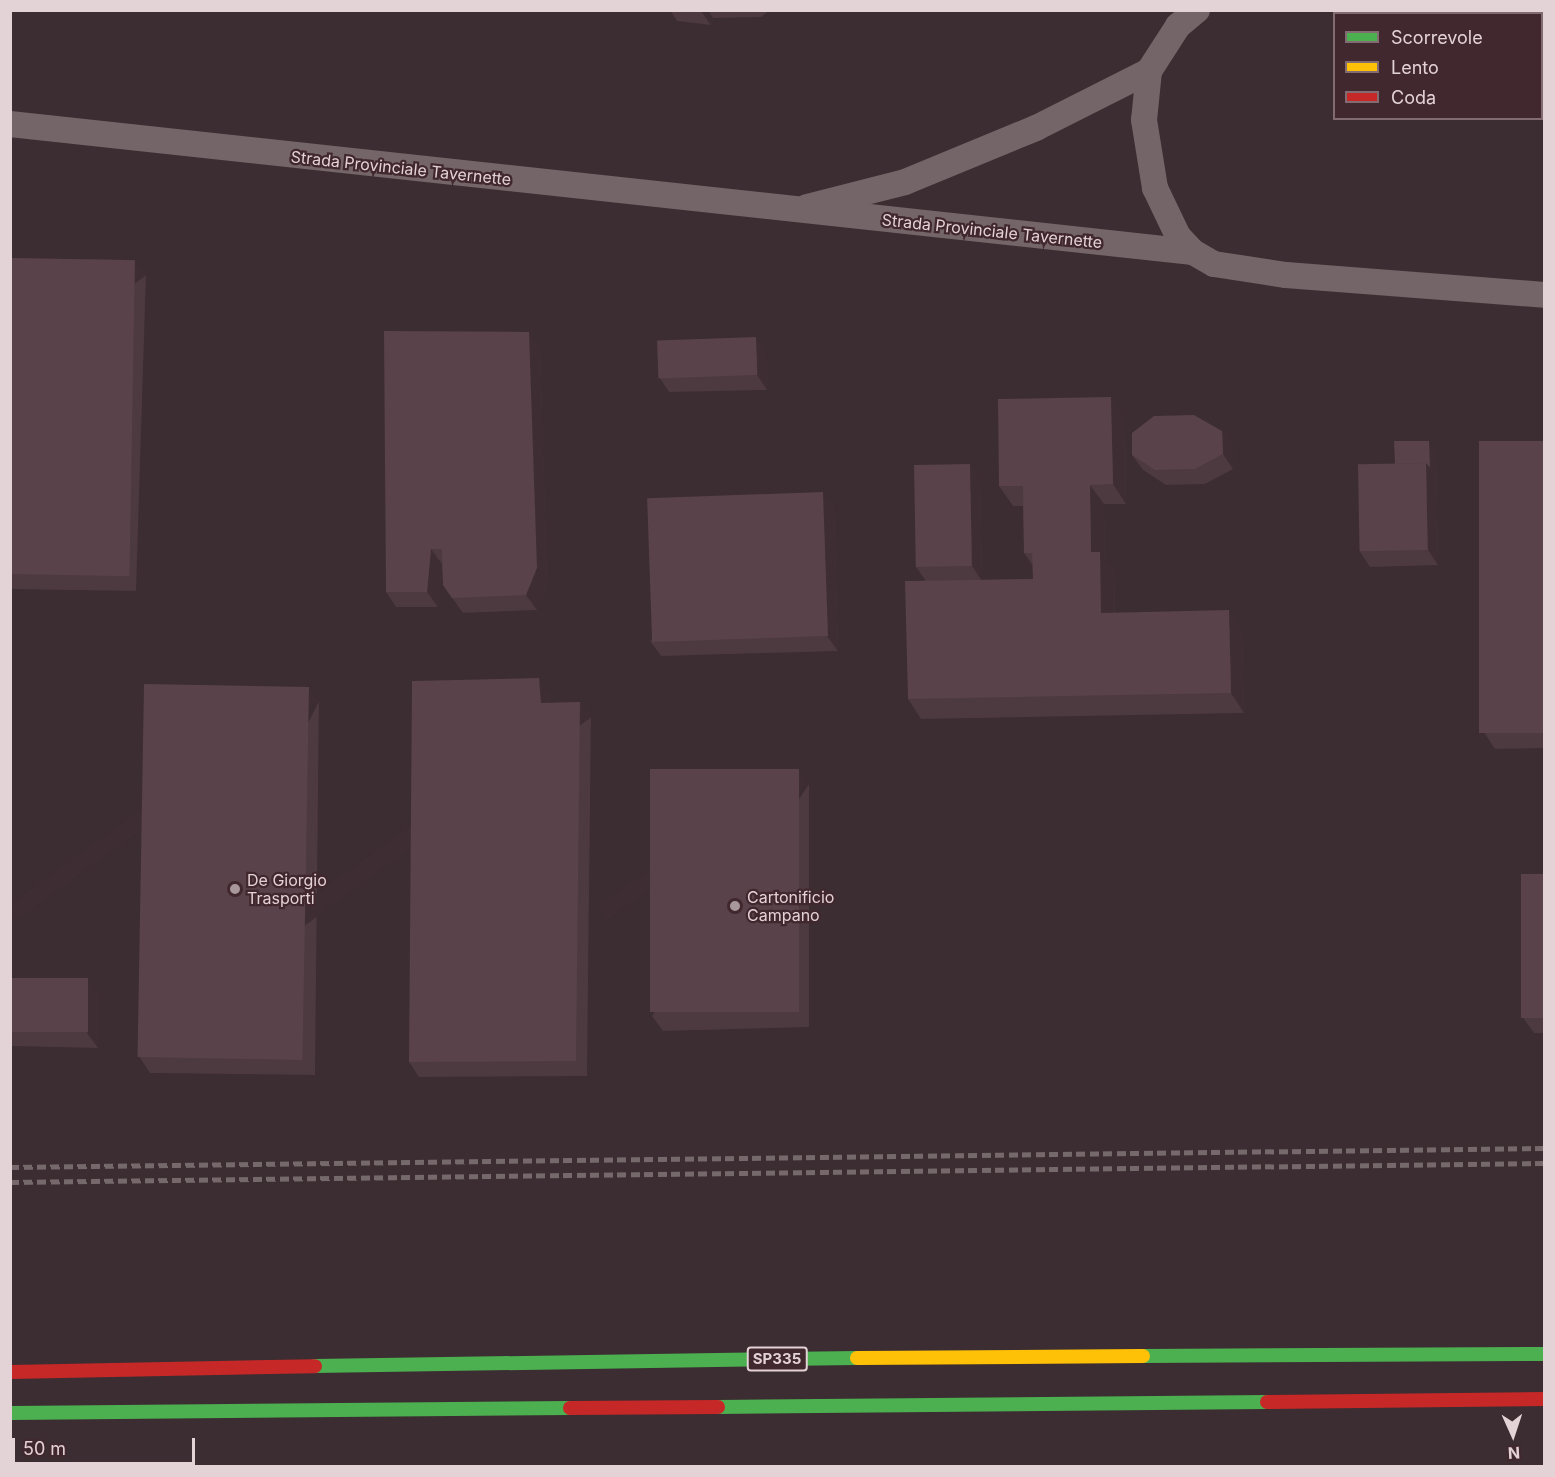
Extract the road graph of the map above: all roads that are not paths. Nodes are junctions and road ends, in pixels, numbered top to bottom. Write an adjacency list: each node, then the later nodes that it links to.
1 (1197, 10): 2 (street)
2 (1149, 71): 4 (street, Strada Provinciale Tavernette); 5 (street)
3 (10, 124): 4 (street, Strada Provinciale Tavernette)
4 (791, 211): 5 (street, Strada Provinciale Tavernette)
5 (1193, 252): 6 (street)
6 (1545, 295)
7 (1545, 1354): 8 (highway, SP335)
8 (10, 1372)
9 (1545, 1399): 10 (highway)
10 (10, 1413)

